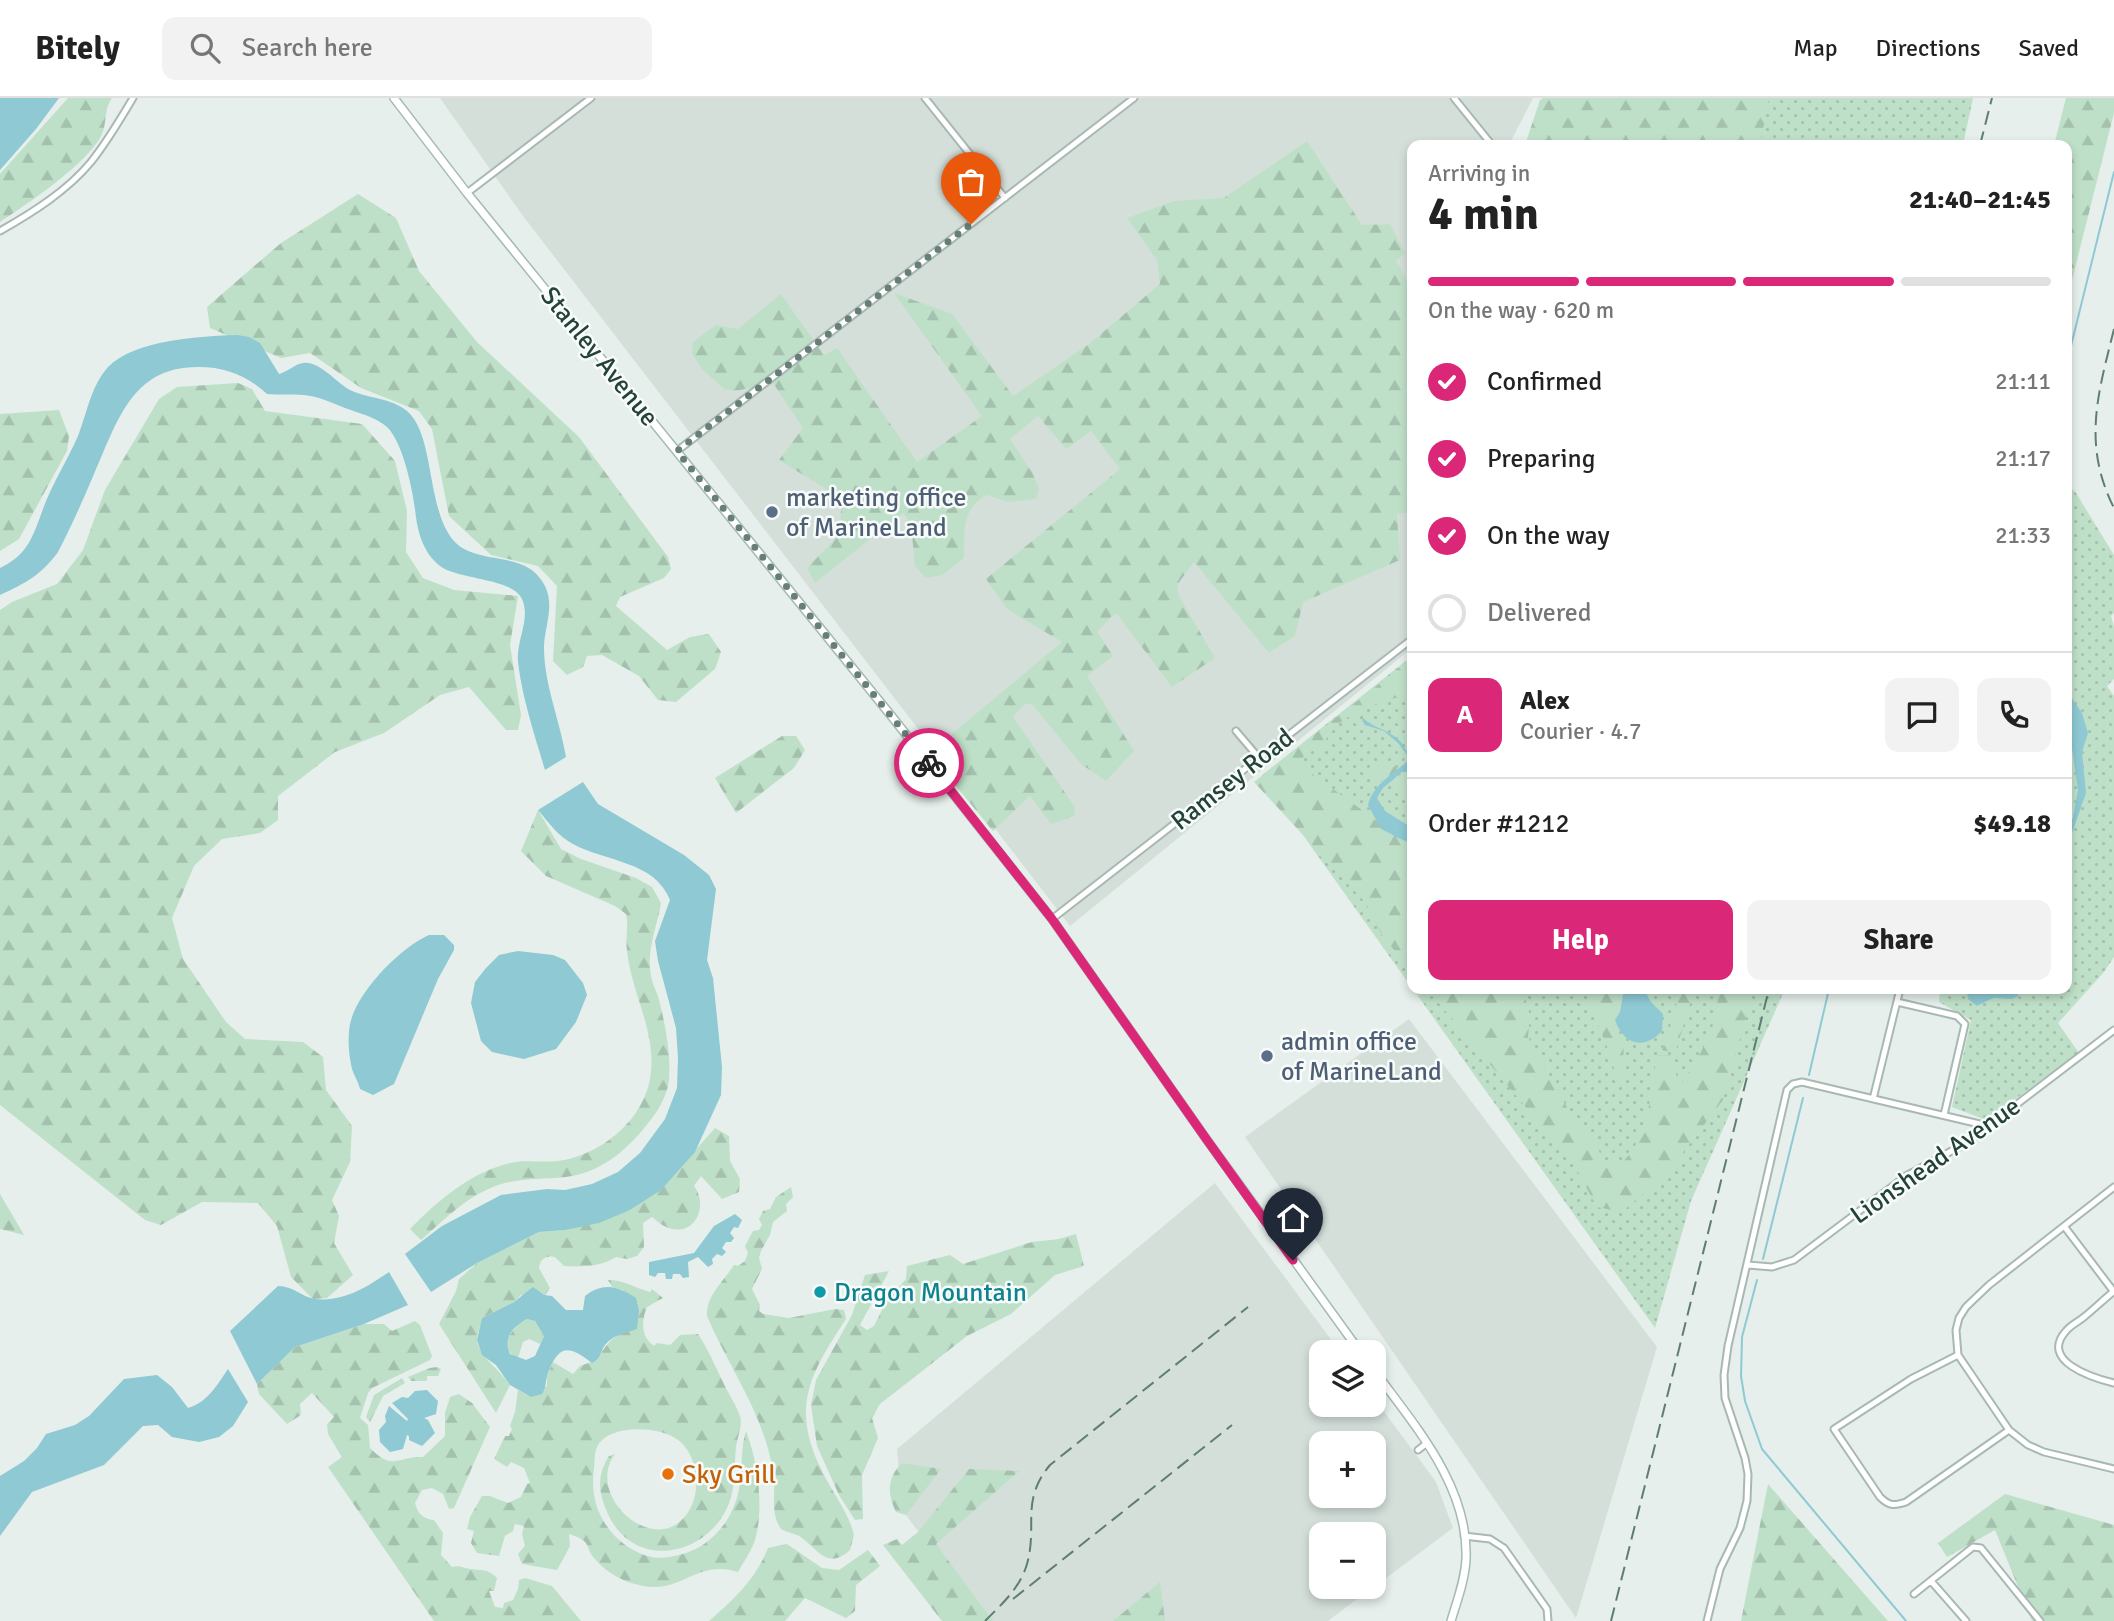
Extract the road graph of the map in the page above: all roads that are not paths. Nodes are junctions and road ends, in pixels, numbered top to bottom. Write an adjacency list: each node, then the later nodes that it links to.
1 (133, 98): 10 (street)
2 (394, 98): 8 (main road, Stanley Avenue)
3 (591, 98): 8 (street)
4 (925, 98): 9 (street)
5 (1134, 98): 9 (street)
6 (1454, 98): 7 (street)
7 (1488, 140)
8 (467, 193): 11 (main road, Stanley Avenue)
9 (1005, 198): 11 (street)
10 (0, 231)
11 (677, 451): 15 (main road, Stanley Avenue)
12 (1407, 643): 14 (street, Ramsey Road)
13 (1236, 731): 14 (street)
14 (1259, 758): 15 (street, Ramsey Road)
15 (1052, 919): 26 (main road, Stanley Avenue)
16 (1899, 994): 17 (street)
17 (1897, 1002): 19 (street); 20 (street)
18 (2114, 1030): 21 (street, Lionshead Avenue)
19 (1873, 1099): 20 (street); 24 (street)
20 (1944, 1115): 21 (street)
21 (1988, 1126): 24 (street, Lionshead Avenue)
22 (2114, 1187): 23 (street)
23 (2064, 1226): 25 (street); 27 (street)
24 (1748, 1265): 39 (street)
25 (2113, 1292): 28 (street)
26 (1352, 1340)
27 (1958, 1355): 30 (street); 30 (street)
28 (2114, 1383)
29 (1386, 1387): 31 (main road)
30 (2009, 1430): 33 (street)
31 (1427, 1443): 32 (street); 34 (main road)
32 (1418, 1450)
33 (2114, 1469)
34 (1464, 1536): 37 (main road); 38 (street)
35 (1931, 1581): 36 (street); 40 (street); 41 (street)
36 (1914, 1594)
37 (1451, 1621)
38 (1548, 1621)
39 (1707, 1621)
40 (1966, 1621)
41 (2040, 1621)

